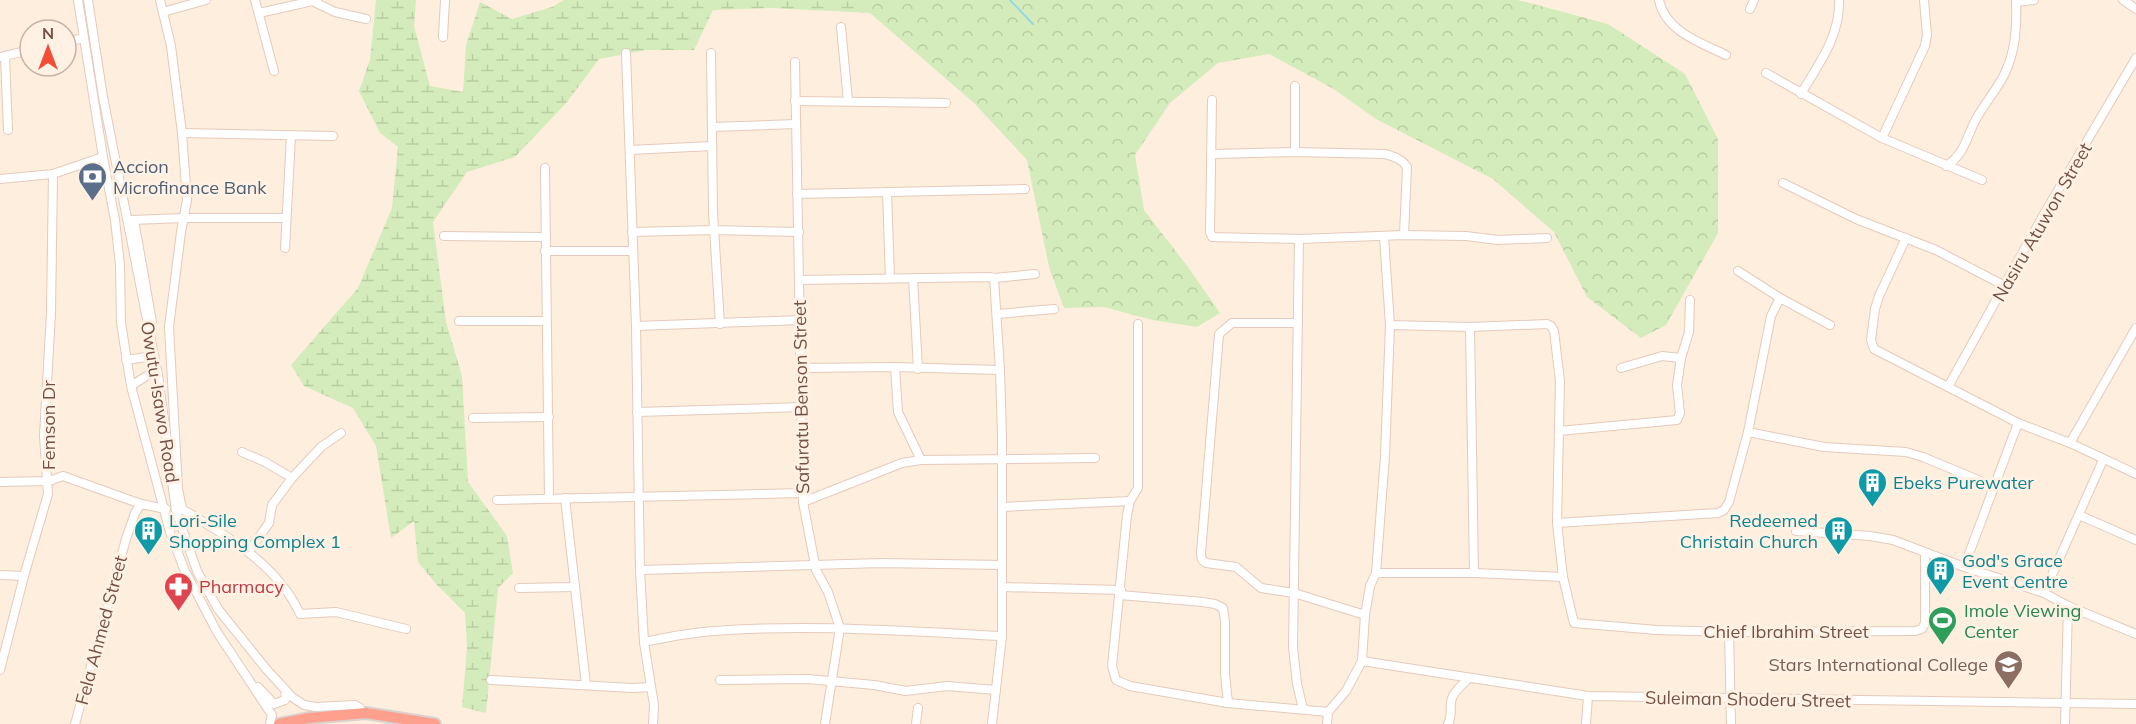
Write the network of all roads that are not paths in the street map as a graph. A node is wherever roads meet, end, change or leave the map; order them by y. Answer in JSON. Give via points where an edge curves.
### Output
{"nodes":[{"id":1,"x":78,"y":0,"type":"edge"},
{"id":2,"x":88,"y":0,"type":"edge"},
{"id":3,"x":160,"y":0,"type":"edge"},
{"id":4,"x":206,"y":0,"type":"edge"},
{"id":5,"x":255,"y":0,"type":"edge"},
{"id":6,"x":445,"y":0,"type":"edge"},
{"id":7,"x":1659,"y":0,"type":"edge"},
{"id":8,"x":1754,"y":0,"type":"edge"},
{"id":9,"x":1839,"y":0,"type":"edge"},
{"id":10,"x":1924,"y":0,"type":"edge"},
{"id":11,"x":2034,"y":0,"type":"edge"},
{"id":12,"x":2123,"y":0,"type":"edge"},
{"id":13,"x":316,"y":1,"type":"edge"},
{"id":14,"x":2016,"y":1,"type":"edge"},
{"id":15,"x":1750,"y":9,"type":"dead end"},
{"id":16,"x":2136,"y":9,"type":"edge"},
{"id":17,"x":163,"y":12,"type":"junction"},
{"id":18,"x":259,"y":13,"type":"junction"},
{"id":19,"x":366,"y":19,"type":"dead end"},
{"id":20,"x":841,"y":27,"type":"dead end"},
{"id":21,"x":443,"y":37,"type":"dead end"},
{"id":22,"x":84,"y":38,"type":"junction"},
{"id":23,"x":78,"y":39,"type":"edge"},
{"id":24,"x":18,"y":53,"type":"edge"},
{"id":25,"x":711,"y":53,"type":"dead end"},
{"id":26,"x":626,"y":54,"type":"dead end"},
{"id":27,"x":1726,"y":55,"type":"dead end"},
{"id":28,"x":3,"y":56,"type":"edge"},
{"id":29,"x":2136,"y":58,"type":"edge"},
{"id":30,"x":795,"y":62,"type":"dead end"},
{"id":31,"x":274,"y":71,"type":"dead end"},
{"id":32,"x":1766,"y":73,"type":"dead end"},
{"id":33,"x":1295,"y":86,"type":"dead end"},
{"id":34,"x":1801,"y":94,"type":"junction"},
{"id":35,"x":848,"y":100,"type":"junction"},
{"id":36,"x":1212,"y":100,"type":"dead end"},
{"id":37,"x":795,"y":101,"type":"junction"},
{"id":38,"x":946,"y":103,"type":"dead end"},
{"id":39,"x":796,"y":124,"type":"junction"},
{"id":40,"x":712,"y":127,"type":"junction"},
{"id":41,"x":8,"y":130,"type":"dead end"},
{"id":42,"x":182,"y":134,"type":"junction"},
{"id":43,"x":291,"y":136,"type":"junction"},
{"id":44,"x":333,"y":136,"type":"dead end"},
{"id":45,"x":1882,"y":138,"type":"junction"},
{"id":46,"x":712,"y":146,"type":"junction"},
{"id":47,"x":630,"y":150,"type":"junction"},
{"id":48,"x":1295,"y":152,"type":"junction"},
{"id":49,"x":1212,"y":154,"type":"junction"},
{"id":50,"x":103,"y":157,"type":"junction"},
{"id":51,"x":1946,"y":166,"type":"junction"},
{"id":52,"x":545,"y":168,"type":"dead end"},
{"id":53,"x":54,"y":174,"type":"junction"},
{"id":54,"x":0,"y":179,"type":"edge"},
{"id":55,"x":1982,"y":180,"type":"dead end"},
{"id":56,"x":1783,"y":183,"type":"dead end"},
{"id":57,"x":1025,"y":189,"type":"dead end"},
{"id":58,"x":887,"y":192,"type":"junction"},
{"id":59,"x":797,"y":195,"type":"junction"},
{"id":60,"x":184,"y":218,"type":"junction"},
{"id":61,"x":286,"y":218,"type":"junction"},
{"id":62,"x":130,"y":220,"type":"junction"},
{"id":63,"x":714,"y":230,"type":"junction"},
{"id":64,"x":632,"y":232,"type":"junction"},
{"id":65,"x":799,"y":232,"type":"junction"},
{"id":66,"x":444,"y":236,"type":"dead end"},
{"id":67,"x":1404,"y":236,"type":"junction"},
{"id":68,"x":545,"y":237,"type":"junction"},
{"id":69,"x":1384,"y":237,"type":"junction"},
{"id":70,"x":1906,"y":237,"type":"junction"},
{"id":71,"x":1547,"y":238,"type":"dead end"},
{"id":72,"x":1299,"y":239,"type":"junction"},
{"id":73,"x":285,"y":248,"type":"dead end"},
{"id":74,"x":545,"y":251,"type":"junction"},
{"id":75,"x":632,"y":251,"type":"junction"},
{"id":76,"x":1738,"y":271,"type":"dead end"},
{"id":77,"x":1035,"y":274,"type":"dead end"},
{"id":78,"x":890,"y":278,"type":"junction"},
{"id":79,"x":913,"y":278,"type":"junction"},
{"id":80,"x":993,"y":279,"type":"junction"},
{"id":81,"x":799,"y":280,"type":"junction"},
{"id":82,"x":2005,"y":286,"type":"junction"},
{"id":83,"x":1780,"y":298,"type":"junction"},
{"id":84,"x":1690,"y":300,"type":"dead end"},
{"id":85,"x":1054,"y":309,"type":"dead end"},
{"id":86,"x":997,"y":314,"type":"junction"},
{"id":87,"x":801,"y":320,"type":"junction"},
{"id":88,"x":459,"y":321,"type":"dead end"},
{"id":89,"x":546,"y":321,"type":"junction"},
{"id":90,"x":1298,"y":322,"type":"junction"},
{"id":91,"x":720,"y":324,"type":"junction"},
{"id":92,"x":1138,"y":324,"type":"dead end"},
{"id":93,"x":1390,"y":325,"type":"junction"},
{"id":94,"x":1830,"y":325,"type":"dead end"},
{"id":95,"x":636,"y":326,"type":"junction"},
{"id":96,"x":1470,"y":327,"type":"junction"},
{"id":97,"x":2136,"y":328,"type":"edge"},
{"id":98,"x":154,"y":356,"type":"junction"},
{"id":99,"x":1681,"y":358,"type":"junction"},
{"id":100,"x":126,"y":360,"type":"junction"},
{"id":101,"x":895,"y":367,"type":"junction"},
{"id":102,"x":1621,"y":368,"type":"dead end"},
{"id":103,"x":801,"y":369,"type":"junction"},
{"id":104,"x":918,"y":369,"type":"junction"},
{"id":105,"x":1000,"y":370,"type":"junction"},
{"id":106,"x":158,"y":375,"type":"junction"},
{"id":107,"x":131,"y":386,"type":"junction"},
{"id":108,"x":1948,"y":387,"type":"junction"},
{"id":109,"x":173,"y":397,"type":"junction"},
{"id":110,"x":801,"y":408,"type":"junction"},
{"id":111,"x":637,"y":412,"type":"junction"},
{"id":112,"x":549,"y":417,"type":"junction"},
{"id":113,"x":473,"y":418,"type":"dead end"},
{"id":114,"x":2018,"y":423,"type":"junction"},
{"id":115,"x":1559,"y":431,"type":"junction"},
{"id":116,"x":1748,"y":432,"type":"junction"},
{"id":117,"x":341,"y":433,"type":"dead end"},
{"id":118,"x":2070,"y":443,"type":"junction"},
{"id":119,"x":242,"y":452,"type":"dead end"},
{"id":120,"x":1095,"y":458,"type":"dead end"},
{"id":121,"x":1002,"y":459,"type":"junction"},
{"id":122,"x":921,"y":460,"type":"junction"},
{"id":123,"x":2103,"y":460,"type":"junction"},
{"id":124,"x":2136,"y":474,"type":"edge"},
{"id":125,"x":292,"y":478,"type":"junction"},
{"id":126,"x":49,"y":481,"type":"junction"},
{"id":127,"x":0,"y":482,"type":"edge"},
{"id":128,"x":1995,"y":487,"type":"junction"},
{"id":129,"x":803,"y":493,"type":"junction"},
{"id":130,"x":639,"y":497,"type":"junction"},
{"id":131,"x":549,"y":498,"type":"junction"},
{"id":132,"x":565,"y":498,"type":"junction"},
{"id":133,"x":497,"y":500,"type":"dead end"},
{"id":134,"x":1130,"y":501,"type":"junction"},
{"id":135,"x":803,"y":502,"type":"junction"},
{"id":136,"x":141,"y":504,"type":"junction"},
{"id":137,"x":1002,"y":507,"type":"junction"},
{"id":138,"x":166,"y":509,"type":"junction"},
{"id":139,"x":179,"y":510,"type":"junction"},
{"id":140,"x":2079,"y":515,"type":"junction"},
{"id":141,"x":1557,"y":524,"type":"junction"},
{"id":142,"x":1796,"y":531,"type":"dead end"},
{"id":143,"x":2136,"y":540,"type":"edge"},
{"id":144,"x":249,"y":551,"type":"junction"},
{"id":145,"x":1925,"y":553,"type":"junction"},
{"id":146,"x":814,"y":564,"type":"junction"},
{"id":147,"x":1002,"y":565,"type":"junction"},
{"id":148,"x":1964,"y":567,"type":"junction"},
{"id":149,"x":640,"y":570,"type":"junction"},
{"id":150,"x":1376,"y":573,"type":"junction"},
{"id":151,"x":1474,"y":573,"type":"junction"},
{"id":152,"x":0,"y":575,"type":"edge"},
{"id":153,"x":24,"y":576,"type":"junction"},
{"id":154,"x":1563,"y":577,"type":"junction"},
{"id":155,"x":575,"y":587,"type":"junction"},
{"id":156,"x":1002,"y":587,"type":"junction"},
{"id":157,"x":519,"y":588,"type":"dead end"},
{"id":158,"x":1121,"y":593,"type":"junction"},
{"id":159,"x":1294,"y":593,"type":"junction"},
{"id":160,"x":2044,"y":593,"type":"junction"},
{"id":161,"x":2068,"y":606,"type":"junction"},
{"id":162,"x":1365,"y":615,"type":"junction"},
{"id":163,"x":840,"y":628,"type":"junction"},
{"id":164,"x":406,"y":629,"type":"dead end"},
{"id":165,"x":1729,"y":632,"type":"junction"},
{"id":166,"x":2136,"y":634,"type":"edge"},
{"id":167,"x":1002,"y":636,"type":"junction"},
{"id":168,"x":644,"y":642,"type":"junction"},
{"id":169,"x":234,"y":658,"type":"junction"},
{"id":170,"x":1362,"y":661,"type":"junction"},
{"id":171,"x":1,"y":666,"type":"edge"},
{"id":172,"x":1469,"y":678,"type":"junction"},
{"id":173,"x":491,"y":680,"type":"dead end"},
{"id":174,"x":720,"y":680,"type":"dead end"},
{"id":175,"x":832,"y":680,"type":"junction"},
{"id":176,"x":586,"y":685,"type":"junction"},
{"id":177,"x":651,"y":687,"type":"junction"},
{"id":178,"x":996,"y":690,"type":"junction"},
{"id":179,"x":286,"y":691,"type":"junction"},
{"id":180,"x":1588,"y":696,"type":"junction"},
{"id":181,"x":1731,"y":698,"type":"junction"},
{"id":182,"x":1228,"y":703,"type":"junction"},
{"id":183,"x":2065,"y":704,"type":"junction"},
{"id":184,"x":2136,"y":705,"type":"edge"},
{"id":185,"x":918,"y":708,"type":"dead end"},
{"id":186,"x":1303,"y":709,"type":"junction"},
{"id":187,"x":1328,"y":712,"type":"junction"},
{"id":188,"x":361,"y":714,"type":"junction"},
{"id":189,"x":298,"y":722,"type":"edge"},
{"id":190,"x":75,"y":724,"type":"edge"},
{"id":191,"x":270,"y":724,"type":"edge"},
{"id":192,"x":279,"y":724,"type":"edge"},
{"id":193,"x":435,"y":724,"type":"edge"},
{"id":194,"x":653,"y":724,"type":"edge"},
{"id":195,"x":825,"y":724,"type":"edge"},
{"id":196,"x":916,"y":724,"type":"edge"},
{"id":197,"x":992,"y":724,"type":"edge"},
{"id":198,"x":1328,"y":724,"type":"edge"},
{"id":199,"x":1448,"y":724,"type":"edge"},
{"id":200,"x":1586,"y":724,"type":"edge"},
{"id":201,"x":1731,"y":724,"type":"edge"},
{"id":202,"x":2065,"y":724,"type":"edge"}],
"edges":[{"from":1,"to":22,"type":"street","name":"Owutu-Isawo Road"},
{"from":2,"to":62,"type":"street","name":"Owutu-Isawo Road","via":[[103,97]]},
{"from":3,"to":17,"type":"street"},
{"from":4,"to":17,"type":"street"},
{"from":5,"to":18,"type":"street"},
{"from":6,"to":21,"type":"street"},
{"from":7,"to":27,"type":"street","via":[[1675,27]]},
{"from":8,"to":15,"type":"street"},
{"from":9,"to":34,"type":"street","via":[[1834,35]]},
{"from":10,"to":45,"type":"street","via":[[1925,46]]},
{"from":11,"to":14,"type":"street"},
{"from":12,"to":16,"type":"street"},
{"from":13,"to":18,"type":"street"},
{"from":13,"to":19,"type":"street","via":[[335,12]]},
{"from":14,"to":51,"type":"street","via":[[2015,39],[2007,67],[1958,157]]},
{"from":17,"to":42,"type":"street"},
{"from":18,"to":31,"type":"street"},
{"from":20,"to":35,"type":"street"},
{"from":22,"to":23,"type":"street"},
{"from":22,"to":50,"type":"street","name":"Owutu-Isawo Road"},
{"from":24,"to":28,"type":"street"},
{"from":25,"to":40,"type":"street"},
{"from":26,"to":47,"type":"street"},
{"from":28,"to":41,"type":"street"},
{"from":29,"to":82,"type":"street","name":"Nasiru Atuwon Street"},
{"from":30,"to":37,"type":"street","name":"Safuratu Benson Street"},
{"from":32,"to":34,"type":"street"},
{"from":33,"to":48,"type":"street"},
{"from":34,"to":45,"type":"street"},
{"from":35,"to":37,"type":"street"},
{"from":35,"to":38,"type":"street"},
{"from":36,"to":49,"type":"street"},
{"from":37,"to":39,"type":"street","name":"Safuratu Benson Street"},
{"from":39,"to":40,"type":"street"},
{"from":39,"to":59,"type":"street","name":"Safuratu Benson Street"},
{"from":40,"to":46,"type":"street"},
{"from":42,"to":43,"type":"street"},
{"from":42,"to":60,"type":"street","via":[[187,200]]},
{"from":43,"to":44,"type":"street"},
{"from":43,"to":61,"type":"street"},
{"from":45,"to":51,"type":"street"},
{"from":46,"to":47,"type":"street"},
{"from":46,"to":63,"type":"street"},
{"from":47,"to":64,"type":"street"},
{"from":48,"to":49,"type":"street"},
{"from":48,"to":67,"type":"street","via":[[1385,154],[1404,162]]},
{"from":49,"to":72,"type":"street","via":[[1212,237]]},
{"from":50,"to":53,"type":"street"},
{"from":50,"to":100,"type":"street","name":"Owutu-Isawo Road","via":[[115,219]]},
{"from":51,"to":55,"type":"street"},
{"from":52,"to":68,"type":"street"},
{"from":53,"to":54,"type":"street"},
{"from":53,"to":126,"type":"street","name":"Femson Dr","via":[[44,436]]},
{"from":56,"to":70,"type":"street","via":[[1856,219]]},
{"from":57,"to":58,"type":"street"},
{"from":58,"to":59,"type":"street"},
{"from":58,"to":78,"type":"street"},
{"from":59,"to":65,"type":"street","name":"Safuratu Benson Street"},
{"from":60,"to":61,"type":"street"},
{"from":60,"to":62,"type":"street"},
{"from":60,"to":109,"type":"street","via":[[169,316]]},
{"from":61,"to":73,"type":"street"},
{"from":62,"to":98,"type":"street","name":"Owutu-Isawo Road"},
{"from":62,"to":109,"type":"street","via":[[164,392]]},
{"from":63,"to":64,"type":"street"},
{"from":63,"to":65,"type":"street"},
{"from":63,"to":91,"type":"street"},
{"from":64,"to":75,"type":"street"},
{"from":65,"to":81,"type":"street","name":"Safuratu Benson Street"},
{"from":66,"to":68,"type":"street"},
{"from":67,"to":69,"type":"street"},
{"from":67,"to":71,"type":"street"},
{"from":68,"to":74,"type":"street"},
{"from":69,"to":72,"type":"street"},
{"from":69,"to":93,"type":"street"},
{"from":70,"to":82,"type":"street"},
{"from":70,"to":108,"type":"street","via":[[1879,296],[1872,346]]},
{"from":72,"to":90,"type":"street"},
{"from":74,"to":75,"type":"street"},
{"from":74,"to":89,"type":"street"},
{"from":75,"to":95,"type":"street"},
{"from":76,"to":83,"type":"street"},
{"from":77,"to":80,"type":"street"},
{"from":78,"to":79,"type":"street"},
{"from":78,"to":81,"type":"street"},
{"from":79,"to":80,"type":"street"},
{"from":79,"to":104,"type":"street"},
{"from":80,"to":86,"type":"street"},
{"from":81,"to":87,"type":"street","name":"Safuratu Benson Street"},
{"from":82,"to":108,"type":"street","name":"Nasiru Atuwon Street"},
{"from":83,"to":94,"type":"street"},
{"from":83,"to":116,"type":"street","via":[[1771,316]]},
{"from":84,"to":99,"type":"street","via":[[1689,332]]},
{"from":85,"to":86,"type":"street"},
{"from":86,"to":105,"type":"street"},
{"from":87,"to":91,"type":"street"},
{"from":87,"to":103,"type":"street","name":"Safuratu Benson Street"},
{"from":88,"to":89,"type":"street"},
{"from":89,"to":112,"type":"street"},
{"from":90,"to":159,"type":"street"},
{"from":90,"to":159,"type":"street","via":[[1232,323],[1219,334],[1201,553],[1206,563],[1236,567],[1261,588]]},
{"from":91,"to":95,"type":"street"},
{"from":92,"to":134,"type":"street","via":[[1138,488]]},
{"from":93,"to":96,"type":"street"},
{"from":93,"to":150,"type":"street","via":[[1386,456]]},
{"from":95,"to":111,"type":"street"},
{"from":96,"to":115,"type":"street","via":[[1551,326],[1560,381]]},
{"from":96,"to":151,"type":"street"},
{"from":97,"to":118,"type":"street"},
{"from":98,"to":100,"type":"street"},
{"from":98,"to":106,"type":"street","name":"Owutu-Isawo Road"},
{"from":99,"to":102,"type":"street","via":[[1662,356]]},
{"from":99,"to":115,"type":"street","via":[[1677,420]]},
{"from":100,"to":107,"type":"street","name":"Owutu-Isawo Road"},
{"from":101,"to":103,"type":"street"},
{"from":101,"to":104,"type":"street"},
{"from":101,"to":122,"type":"street","via":[[898,412]]},
{"from":103,"to":110,"type":"street","name":"Safuratu Benson Street"},
{"from":104,"to":105,"type":"street"},
{"from":105,"to":121,"type":"street"},
{"from":106,"to":107,"type":"street","via":[[147,375]]},
{"from":106,"to":139,"type":"street","name":"Owutu-Isawo Road"},
{"from":107,"to":138,"type":"street","name":"Owutu-Isawo Road"},
{"from":108,"to":114,"type":"street"},
{"from":109,"to":139,"type":"street"},
{"from":110,"to":111,"type":"street"},
{"from":110,"to":129,"type":"street","name":"Safuratu Benson Street"},
{"from":111,"to":130,"type":"street"},
{"from":112,"to":113,"type":"street"},
{"from":112,"to":131,"type":"street"},
{"from":114,"to":118,"type":"street"},
{"from":114,"to":128,"type":"street"},
{"from":115,"to":141,"type":"street"},
{"from":116,"to":128,"type":"street","via":[[1824,447],[1915,454]]},
{"from":116,"to":141,"type":"street","via":[[1729,502],[1718,513]]},
{"from":117,"to":125,"type":"street","via":[[321,447]]},
{"from":118,"to":123,"type":"street"},
{"from":119,"to":125,"type":"street"},
{"from":120,"to":121,"type":"street"},
{"from":121,"to":122,"type":"street"},
{"from":121,"to":137,"type":"street"},
{"from":122,"to":135,"type":"street","via":[[902,463]]},
{"from":123,"to":124,"type":"street"},
{"from":123,"to":140,"type":"street"},
{"from":125,"to":144,"type":"street","via":[[272,505],[268,523]]},
{"from":126,"to":127,"type":"street"},
{"from":126,"to":136,"type":"street","via":[[69,477]]},
{"from":126,"to":153,"type":"street","name":"Femson Dr","via":[[47,503]]},
{"from":128,"to":148,"type":"street"},
{"from":129,"to":130,"type":"street"},
{"from":129,"to":135,"type":"street","name":"Safuratu Benson Street"},
{"from":130,"to":132,"type":"street"},
{"from":130,"to":149,"type":"street"},
{"from":131,"to":132,"type":"street"},
{"from":131,"to":133,"type":"street"},
{"from":132,"to":155,"type":"street"},
{"from":134,"to":137,"type":"street"},
{"from":134,"to":158,"type":"street"},
{"from":135,"to":146,"type":"street","name":"Safuratu Benson Street"},
{"from":136,"to":138,"type":"street"},
{"from":136,"to":190,"type":"street","name":"Fela Ahmed Street","via":[[126,539]]},
{"from":137,"to":147,"type":"street"},
{"from":138,"to":169,"type":"street","name":"Owutu-Isawo Road","via":[[184,569]]},
{"from":139,"to":144,"type":"street"},
{"from":139,"to":179,"type":"street","name":"Owutu-Isawo Road","via":[[197,571],[218,609]]},
{"from":140,"to":143,"type":"street"},
{"from":140,"to":160,"type":"street"},
{"from":141,"to":154,"type":"street"},
{"from":142,"to":145,"type":"street","via":[[1882,537]]},
{"from":144,"to":164,"type":"street","via":[[278,581],[300,614],[336,612]]},
{"from":145,"to":148,"type":"street"},
{"from":145,"to":165,"type":"street","name":"Chief Ibrahim Street","via":[[1922,629]]},
{"from":146,"to":147,"type":"street"},
{"from":146,"to":149,"type":"street"},
{"from":146,"to":163,"type":"street","name":"Safuratu Benson Street"},
{"from":147,"to":156,"type":"street"},
{"from":148,"to":160,"type":"street"},
{"from":149,"to":168,"type":"street"},
{"from":150,"to":151,"type":"street"},
{"from":150,"to":162,"type":"street"},
{"from":151,"to":154,"type":"street"},
{"from":152,"to":153,"type":"street"},
{"from":153,"to":171,"type":"street","name":"Femson Dr"},
{"from":154,"to":165,"type":"street","name":"Chief Ibrahim Street","via":[[1574,623]]},
{"from":155,"to":157,"type":"street"},
{"from":155,"to":176,"type":"street"},
{"from":156,"to":158,"type":"street"},
{"from":156,"to":167,"type":"street"},
{"from":158,"to":182,"type":"street","via":[[1203,602],[1223,608]]},
{"from":158,"to":182,"type":"street","via":[[1112,666],[1116,680],[1130,686]]},
{"from":159,"to":162,"type":"street"},
{"from":159,"to":186,"type":"street","via":[[1293,646]]},
{"from":160,"to":161,"type":"street"},
{"from":161,"to":166,"type":"street"},
{"from":161,"to":183,"type":"street"},
{"from":162,"to":170,"type":"street"},
{"from":163,"to":167,"type":"street"},
{"from":163,"to":168,"type":"street","via":[[703,632]]},
{"from":163,"to":175,"type":"street","name":"Safuratu Benson Street"},
{"from":165,"to":181,"type":"street"},
{"from":167,"to":178,"type":"street"},
{"from":168,"to":177,"type":"street"},
{"from":169,"to":179,"type":"street","via":[[272,703],[285,700]]},
{"from":169,"to":191,"type":"street","name":"Owutu-Isawo Road","via":[[272,715]]},
{"from":170,"to":172,"type":"street","name":"Suleiman Shoderu Street"},
{"from":170,"to":187,"type":"street","via":[[1346,691]]},
{"from":172,"to":180,"type":"street","name":"Suleiman Shoderu Street"},
{"from":172,"to":199,"type":"street","via":[[1452,699]]},
{"from":173,"to":176,"type":"street"},
{"from":174,"to":175,"type":"street"},
{"from":175,"to":178,"type":"street","via":[[906,692],[947,686]]},
{"from":175,"to":195,"type":"street","name":"Safuratu Benson Street"},
{"from":176,"to":177,"type":"street"},
{"from":177,"to":194,"type":"street"},
{"from":178,"to":197,"type":"street"},
{"from":179,"to":188,"type":"street","name":"Owutu-Isawo Road","via":[[304,705],[355,705]]},
{"from":180,"to":181,"type":"street","name":"Suleiman Shoderu Street"},
{"from":180,"to":200,"type":"street"},
{"from":181,"to":183,"type":"street","name":"Suleiman Shoderu Street"},
{"from":181,"to":201,"type":"street"},
{"from":182,"to":186,"type":"street"},
{"from":183,"to":184,"type":"street","name":"Suleiman Shoderu Street"},
{"from":183,"to":202,"type":"street"},
{"from":185,"to":196,"type":"street"},
{"from":186,"to":187,"type":"street"},
{"from":187,"to":198,"type":"street"},
{"from":188,"to":189,"type":"highway"},
{"from":188,"to":193,"type":"highway"},
{"from":189,"to":192,"type":"highway"}]}
